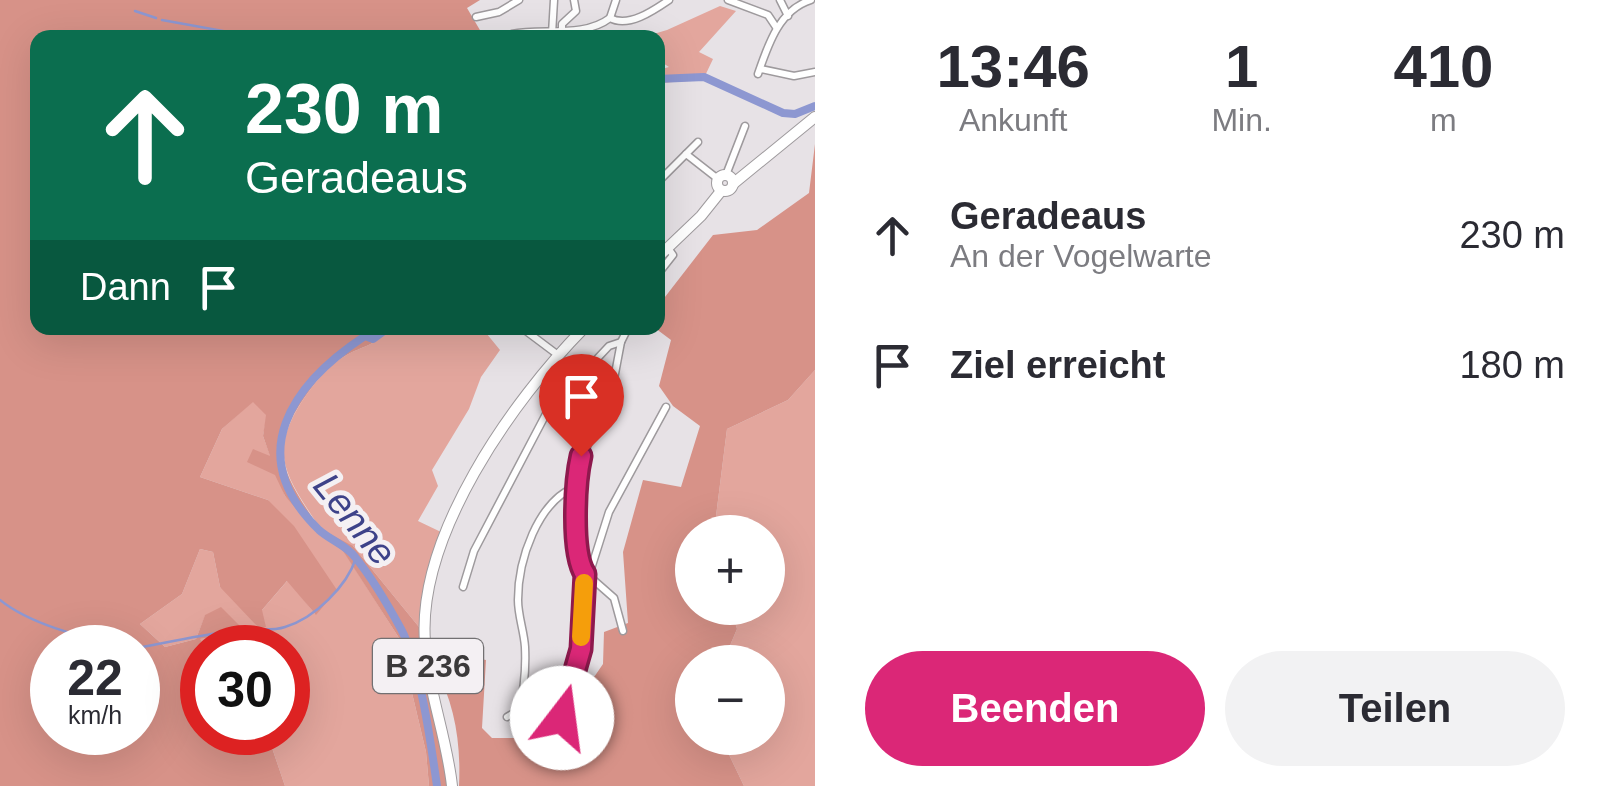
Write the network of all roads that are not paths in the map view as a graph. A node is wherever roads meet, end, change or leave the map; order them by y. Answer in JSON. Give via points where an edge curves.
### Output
{"nodes":[{"id":1,"x":519,"y":0,"type":"edge"},
{"id":2,"x":554,"y":0,"type":"edge"},
{"id":3,"x":574,"y":0,"type":"edge"},
{"id":4,"x":616,"y":0,"type":"edge"},
{"id":5,"x":670,"y":0,"type":"edge"},
{"id":6,"x":728,"y":0,"type":"edge"},
{"id":7,"x":780,"y":0,"type":"edge"},
{"id":8,"x":811,"y":0,"type":"edge"},
{"id":9,"x":788,"y":16,"type":"junction"},
{"id":10,"x":476,"y":18,"type":"dead end"},
{"id":11,"x":610,"y":18,"type":"junction"},
{"id":12,"x":776,"y":26,"type":"junction"},
{"id":13,"x":552,"y":30,"type":"edge"},
{"id":14,"x":562,"y":30,"type":"edge"},
{"id":15,"x":573,"y":30,"type":"edge"},
{"id":16,"x":815,"y":72,"type":"edge"},
{"id":17,"x":815,"y":117,"type":"edge"},
{"id":18,"x":745,"y":126,"type":"dead end"},
{"id":19,"x":698,"y":142,"type":"dead end"},
{"id":20,"x":686,"y":154,"type":"junction"},
{"id":21,"x":665,"y":175,"type":"edge"},
{"id":22,"x":724,"y":182,"type":"junction"},
{"id":23,"x":667,"y":248,"type":"joint"},
{"id":24,"x":665,"y":267,"type":"edge"},
{"id":25,"x":531,"y":335,"type":"edge"},
{"id":26,"x":577,"y":335,"type":"edge"},
{"id":27,"x":624,"y":335,"type":"edge"},
{"id":28,"x":621,"y":342,"type":"junction"},
{"id":29,"x":558,"y":355,"type":"junction"},
{"id":30,"x":666,"y":407,"type":"dead end"},
{"id":31,"x":576,"y":486,"type":"junction"},
{"id":32,"x":585,"y":574,"type":"junction"},
{"id":33,"x":463,"y":587,"type":"dead end"},
{"id":34,"x":623,"y":630,"type":"dead end"},
{"id":35,"x":507,"y":716,"type":"dead end"},
{"id":36,"x":551,"y":720,"type":"dead end"},
{"id":37,"x":452,"y":786,"type":"edge"}],
"edges":[{"from":1,"to":10,"type":"street"},
{"from":2,"to":13,"type":"street"},
{"from":3,"to":14,"type":"street","via":[[576,12]]},
{"from":4,"to":11,"type":"street"},
{"from":5,"to":11,"type":"street","via":[[629,20]]},
{"from":6,"to":12,"type":"street","via":[[768,15]]},
{"from":7,"to":9,"type":"street"},
{"from":8,"to":9,"type":"street"},
{"from":9,"to":12,"type":"street"},
{"from":11,"to":15,"type":"street","via":[[596,28]]},
{"from":12,"to":16,"type":"street","via":[[759,72]]},
{"from":17,"to":22,"type":"main road"},
{"from":18,"to":22,"type":"street"},
{"from":19,"to":20,"type":"street"},
{"from":20,"to":21,"type":"street"},
{"from":20,"to":22,"type":"street"},
{"from":22,"to":23,"type":"main road"},
{"from":23,"to":24,"type":"street","via":[[673,255]]},
{"from":25,"to":29,"type":"street"},
{"from":26,"to":29,"type":"main road","number":"B 236"},
{"from":27,"to":28,"type":"street"},
{"from":28,"to":31,"type":"street"},
{"from":28,"to":33,"type":"street","via":[[609,346],[547,412],[468,565]]},
{"from":29,"to":37,"type":"main road","number":"B 236","via":[[452,516],[428,582],[426,659]]},
{"from":30,"to":32,"type":"street"},
{"from":31,"to":32,"type":"street"},
{"from":31,"to":35,"type":"street","via":[[546,511],[524,556],[518,596],[524,679],[518,710]]},
{"from":32,"to":34,"type":"street","via":[[614,598]]},
{"from":32,"to":36,"type":"street","via":[[571,706]]}]}
